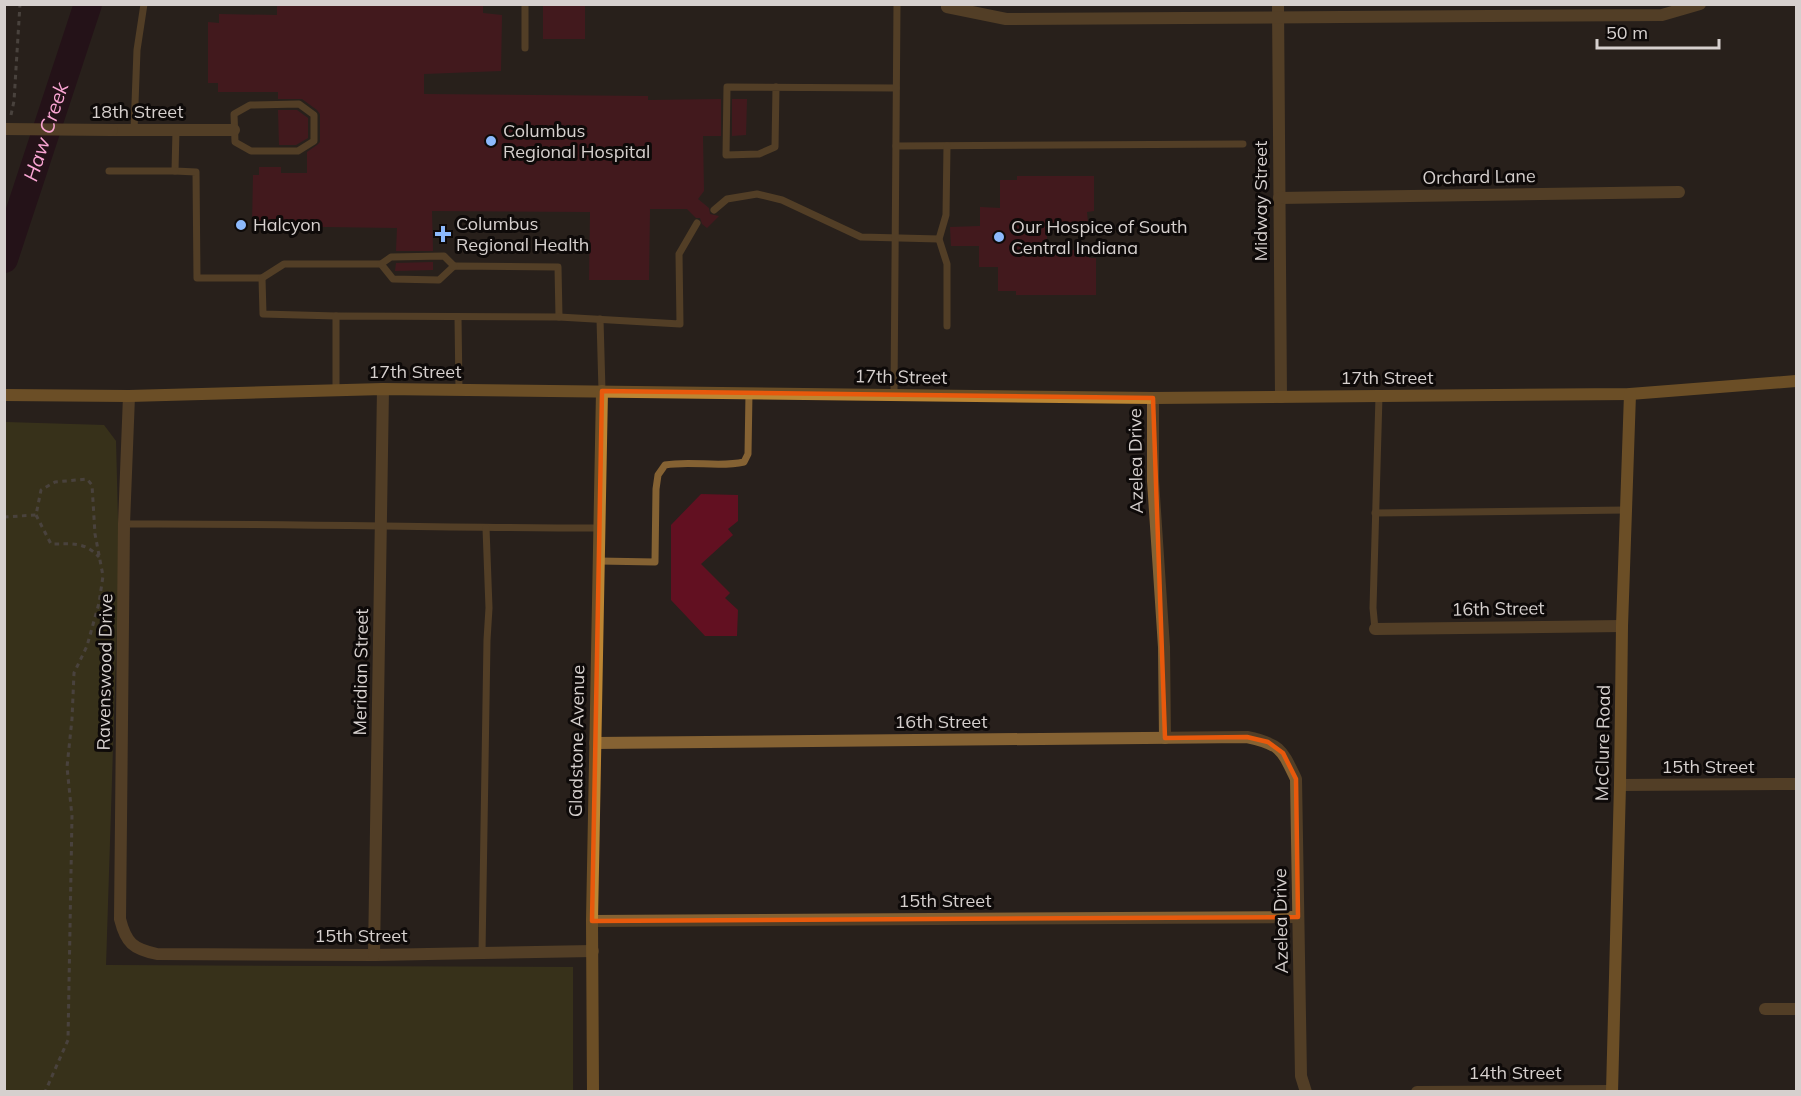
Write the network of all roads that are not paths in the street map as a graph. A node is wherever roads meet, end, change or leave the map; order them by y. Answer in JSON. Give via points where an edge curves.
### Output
{"nodes":[{"id":1,"x":144,"y":4,"type":"edge"},
{"id":2,"x":525,"y":4,"type":"edge"},
{"id":3,"x":897,"y":4,"type":"edge"},
{"id":4,"x":1700,"y":4,"type":"edge"},
{"id":5,"x":947,"y":7,"type":"dead end"},
{"id":6,"x":1278,"y":11,"type":"edge"},
{"id":7,"x":525,"y":48,"type":"dead end"},
{"id":8,"x":776,"y":87,"type":"junction"},
{"id":9,"x":896,"y":88,"type":"junction"},
{"id":10,"x":7,"y":126,"type":"edge"},
{"id":11,"x":134,"y":130,"type":"junction"},
{"id":12,"x":176,"y":130,"type":"junction"},
{"id":13,"x":234,"y":130,"type":"junction"},
{"id":14,"x":1243,"y":144,"type":"dead end"},
{"id":15,"x":896,"y":146,"type":"junction"},
{"id":16,"x":947,"y":146,"type":"junction"},
{"id":17,"x":109,"y":171,"type":"dead end"},
{"id":18,"x":175,"y":171,"type":"junction"},
{"id":19,"x":1679,"y":192,"type":"dead end"},
{"id":20,"x":1279,"y":198,"type":"junction"},
{"id":21,"x":714,"y":210,"type":"dead end"},
{"id":22,"x":697,"y":223,"type":"dead end"},
{"id":23,"x":895,"y":238,"type":"junction"},
{"id":24,"x":939,"y":239,"type":"junction"},
{"id":25,"x":381,"y":264,"type":"junction"},
{"id":26,"x":454,"y":267,"type":"junction"},
{"id":27,"x":262,"y":278,"type":"junction"},
{"id":28,"x":336,"y":316,"type":"junction"},
{"id":29,"x":458,"y":317,"type":"junction"},
{"id":30,"x":559,"y":317,"type":"junction"},
{"id":31,"x":600,"y":319,"type":"junction"},
{"id":32,"x":947,"y":326,"type":"dead end"},
{"id":33,"x":1797,"y":381,"type":"edge"},
{"id":34,"x":383,"y":389,"type":"junction"},
{"id":35,"x":336,"y":390,"type":"junction"},
{"id":36,"x":459,"y":390,"type":"junction"},
{"id":37,"x":602,"y":391,"type":"junction"},
{"id":38,"x":749,"y":393,"type":"junction"},
{"id":39,"x":1630,"y":394,"type":"junction"},
{"id":40,"x":4,"y":395,"type":"edge"},
{"id":41,"x":894,"y":395,"type":"junction"},
{"id":42,"x":129,"y":396,"type":"junction"},
{"id":43,"x":1379,"y":396,"type":"junction"},
{"id":44,"x":1281,"y":397,"type":"junction"},
{"id":45,"x":1153,"y":398,"type":"junction"},
{"id":46,"x":1626,"y":510,"type":"junction"},
{"id":47,"x":1376,"y":513,"type":"junction"},
{"id":48,"x":124,"y":524,"type":"junction"},
{"id":49,"x":381,"y":527,"type":"junction"},
{"id":50,"x":486,"y":528,"type":"junction"},
{"id":51,"x":599,"y":528,"type":"junction"},
{"id":52,"x":599,"y":561,"type":"junction"},
{"id":53,"x":1622,"y":626,"type":"junction"},
{"id":54,"x":1375,"y":629,"type":"joint"},
{"id":55,"x":1165,"y":738,"type":"junction"},
{"id":56,"x":595,"y":743,"type":"junction"},
{"id":57,"x":1283,"y":753,"type":"joint"},
{"id":58,"x":1797,"y":784,"type":"edge"},
{"id":59,"x":1620,"y":785,"type":"junction"},
{"id":60,"x":1298,"y":917,"type":"junction"},
{"id":61,"x":592,"y":921,"type":"junction"},
{"id":62,"x":131,"y":944,"type":"joint"},
{"id":63,"x":593,"y":951,"type":"junction"},
{"id":64,"x":482,"y":953,"type":"junction"},
{"id":65,"x":374,"y":955,"type":"junction"},
{"id":66,"x":1765,"y":1009,"type":"dead end"},
{"id":67,"x":1797,"y":1009,"type":"edge"},
{"id":68,"x":1612,"y":1091,"type":"edge"},
{"id":69,"x":593,"y":1092,"type":"edge"},
{"id":70,"x":1306,"y":1092,"type":"edge"},
{"id":71,"x":1417,"y":1092,"type":"edge"}],
"edges":[{"from":1,"to":11,"type":"lane","via":[[137,50]]},
{"from":2,"to":7,"type":"lane"},
{"from":3,"to":9,"type":"lane"},
{"from":4,"to":6,"type":"street","via":[[1662,15]]},
{"from":5,"to":6,"type":"street","via":[[1006,20]]},
{"from":6,"to":20,"type":"street","name":"Midway Street"},
{"from":8,"to":8,"type":"lane","via":[[727,87],[726,155],[759,154],[775,147]]},
{"from":8,"to":9,"type":"lane"},
{"from":9,"to":15,"type":"lane"},
{"from":10,"to":11,"type":"street","name":"18th Street","bridge":true},
{"from":11,"to":12,"type":"street","name":"18th Street"},
{"from":12,"to":13,"type":"street","name":"18th Street"},
{"from":12,"to":18,"type":"lane"},
{"from":13,"to":13,"type":"lane","via":[[234,114],[250,105],[299,104],[314,114],[314,141],[298,151],[251,151],[235,142]]},
{"from":14,"to":16,"type":"lane"},
{"from":15,"to":16,"type":"lane"},
{"from":15,"to":23,"type":"lane"},
{"from":16,"to":24,"type":"lane","via":[[946,215]]},
{"from":17,"to":18,"type":"lane"},
{"from":18,"to":27,"type":"lane","via":[[196,171],[197,278]]},
{"from":19,"to":20,"type":"street","name":"Orchard Lane"},
{"from":20,"to":44,"type":"street","name":"Midway Street"},
{"from":21,"to":23,"type":"lane","via":[[727,199],[757,194],[782,200],[861,237]]},
{"from":22,"to":31,"type":"lane","via":[[679,254],[680,324]]},
{"from":23,"to":24,"type":"lane"},
{"from":23,"to":41,"type":"lane"},
{"from":24,"to":32,"type":"lane","via":[[947,264]]},
{"from":25,"to":26,"type":"lane","via":[[391,257],[444,256]]},
{"from":25,"to":26,"type":"lane","via":[[393,279],[439,280]]},
{"from":25,"to":27,"type":"lane","via":[[285,264]]},
{"from":26,"to":30,"type":"lane","via":[[558,267]]},
{"from":27,"to":28,"type":"lane","via":[[263,314]]},
{"from":28,"to":29,"type":"lane"},
{"from":28,"to":35,"type":"lane"},
{"from":29,"to":30,"type":"lane"},
{"from":29,"to":36,"type":"lane"},
{"from":30,"to":31,"type":"lane"},
{"from":31,"to":37,"type":"lane"},
{"from":33,"to":39,"type":"street","name":"17th Street"},
{"from":34,"to":35,"type":"street","name":"17th Street"},
{"from":34,"to":36,"type":"street","name":"17th Street"},
{"from":34,"to":49,"type":"street","name":"Meridian Street"},
{"from":35,"to":42,"type":"street","name":"17th Street"},
{"from":36,"to":37,"type":"street","name":"17th Street"},
{"from":37,"to":38,"type":"street","name":"17th Street"},
{"from":37,"to":51,"type":"street","name":"Gladstone Avenue"},
{"from":38,"to":41,"type":"street","name":"17th Street"},
{"from":38,"to":52,"type":"lane","via":[[748,454],[744,462],[679,462],[665,465],[658,475],[655,562]]},
{"from":39,"to":43,"type":"street","name":"17th Street"},
{"from":39,"to":46,"type":"street","name":"McClure Road"},
{"from":40,"to":42,"type":"street","name":"17th Street"},
{"from":41,"to":45,"type":"street","name":"17th Street"},
{"from":42,"to":48,"type":"street","name":"Ravenswood Drive"},
{"from":43,"to":44,"type":"street","name":"17th Street"},
{"from":43,"to":47,"type":"lane"},
{"from":44,"to":45,"type":"street","name":"17th Street"},
{"from":45,"to":55,"type":"street","name":"Azelea Drive"},
{"from":46,"to":47,"type":"lane"},
{"from":46,"to":53,"type":"street","name":"McClure Road"},
{"from":47,"to":54,"type":"lane"},
{"from":48,"to":49,"type":"lane"},
{"from":48,"to":62,"type":"street","name":"Ravenswood Drive","via":[[120,920],[123,934]]},
{"from":49,"to":50,"type":"lane"},
{"from":49,"to":65,"type":"street","name":"Meridian Street"},
{"from":50,"to":51,"type":"lane"},
{"from":50,"to":64,"type":"lane","via":[[489,608]]},
{"from":51,"to":52,"type":"street","name":"Gladstone Avenue"},
{"from":52,"to":56,"type":"street","name":"Gladstone Avenue"},
{"from":53,"to":54,"type":"street","name":"16th Street"},
{"from":53,"to":59,"type":"street","name":"McClure Road"},
{"from":55,"to":56,"type":"street","name":"16th Street"},
{"from":55,"to":57,"type":"street","name":"16th Street","via":[[1247,737],[1268,742]]},
{"from":56,"to":61,"type":"street","name":"Gladstone Avenue"},
{"from":57,"to":60,"type":"street","name":"Azelea Drive","via":[[1296,779]]},
{"from":58,"to":59,"type":"street","name":"15th Street"},
{"from":59,"to":68,"type":"street","name":"McClure Road"},
{"from":60,"to":61,"type":"street","name":"15th Street"},
{"from":60,"to":70,"type":"street","name":"Azelea Drive","via":[[1301,1076]]},
{"from":61,"to":63,"type":"street","name":"Gladstone Avenue"},
{"from":62,"to":65,"type":"street","name":"15th Street","via":[[143,952],[157,954]]},
{"from":63,"to":64,"type":"street","name":"15th Street"},
{"from":63,"to":69,"type":"street","name":"Gladstone Avenue"},
{"from":64,"to":65,"type":"street","name":"15th Street"},
{"from":66,"to":67,"type":"street"},
{"from":68,"to":71,"type":"street","name":"14th Street"}]}
